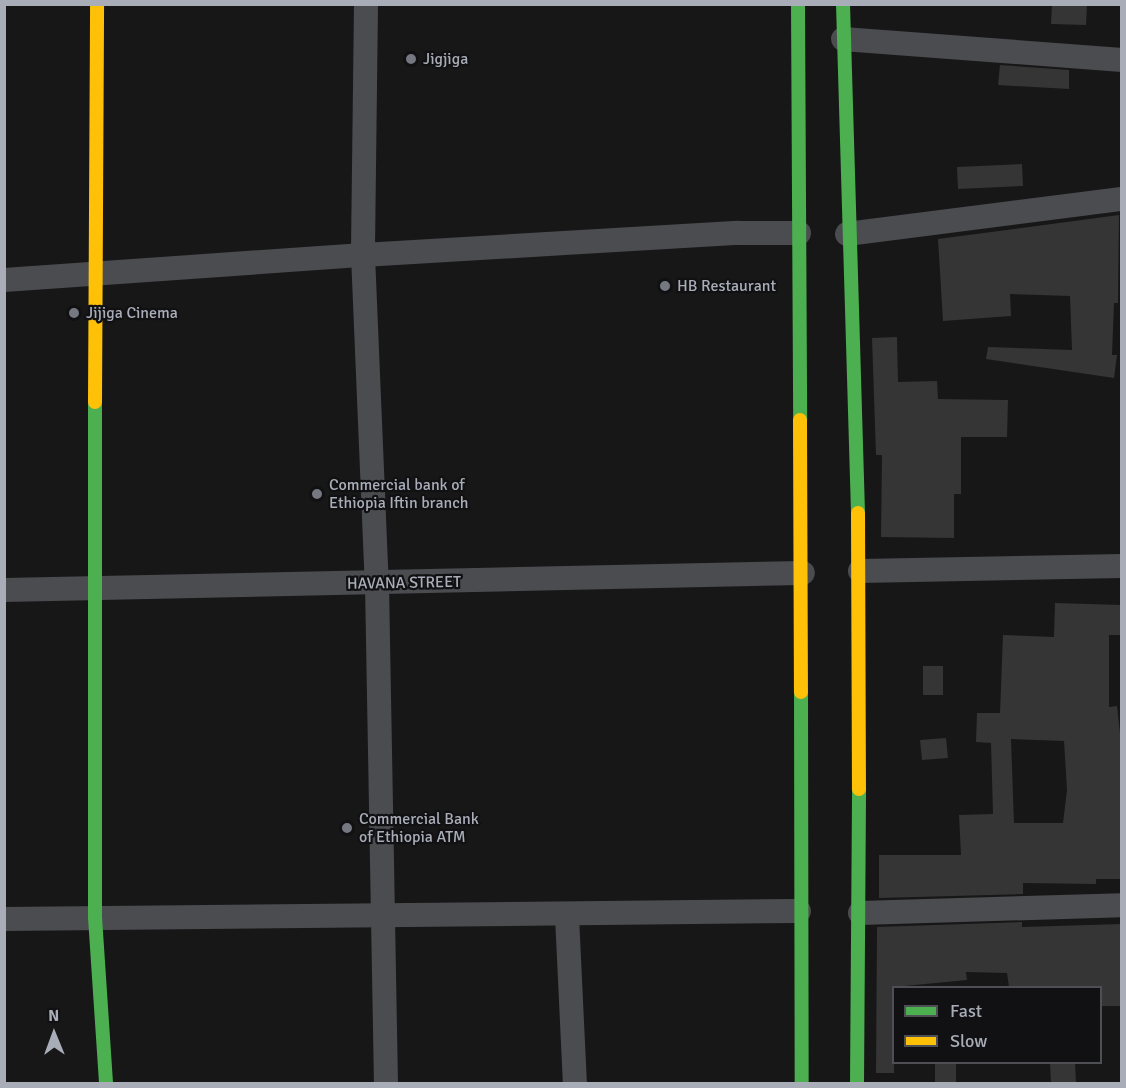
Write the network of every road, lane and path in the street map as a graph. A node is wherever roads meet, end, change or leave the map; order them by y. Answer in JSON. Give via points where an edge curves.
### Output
{"nodes":[{"id":1,"x":97,"y":4,"type":"edge"},
{"id":2,"x":366,"y":4,"type":"edge"},
{"id":3,"x":798,"y":4,"type":"edge"},
{"id":4,"x":843,"y":4,"type":"edge"},
{"id":5,"x":843,"y":39,"type":"junction"},
{"id":6,"x":1122,"y":60,"type":"edge"},
{"id":7,"x":1122,"y":199,"type":"edge"},
{"id":8,"x":800,"y":233,"type":"junction"},
{"id":9,"x":847,"y":234,"type":"junction"},
{"id":10,"x":363,"y":255,"type":"junction"},
{"id":11,"x":93,"y":274,"type":"junction"},
{"id":12,"x":4,"y":280,"type":"edge"},
{"id":13,"x":1122,"y":566,"type":"edge"},
{"id":14,"x":860,"y":571,"type":"junction"},
{"id":15,"x":802,"y":573,"type":"junction"},
{"id":16,"x":377,"y":584,"type":"junction"},
{"id":17,"x":98,"y":588,"type":"junction"},
{"id":18,"x":4,"y":590,"type":"edge"},
{"id":19,"x":1122,"y":905,"type":"edge"},
{"id":20,"x":799,"y":911,"type":"junction"},
{"id":21,"x":860,"y":913,"type":"junction"},
{"id":22,"x":567,"y":916,"type":"junction"},
{"id":23,"x":95,"y":917,"type":"junction"},
{"id":24,"x":383,"y":917,"type":"junction"},
{"id":25,"x":4,"y":919,"type":"edge"},
{"id":26,"x":106,"y":1083,"type":"edge"},
{"id":27,"x":386,"y":1083,"type":"edge"},
{"id":28,"x":575,"y":1083,"type":"edge"},
{"id":29,"x":802,"y":1083,"type":"edge"},
{"id":30,"x":857,"y":1083,"type":"edge"}],
"edges":[{"from":1,"to":11,"type":"main road"},
{"from":2,"to":10,"type":"street"},
{"from":3,"to":8,"type":"main road"},
{"from":4,"to":5,"type":"main road"},
{"from":5,"to":6,"type":"street"},
{"from":5,"to":9,"type":"main road"},
{"from":7,"to":9,"type":"street"},
{"from":8,"to":10,"type":"street","via":[[738,233]]},
{"from":8,"to":15,"type":"main road"},
{"from":9,"to":14,"type":"main road"},
{"from":10,"to":11,"type":"street"},
{"from":10,"to":16,"type":"street"},
{"from":11,"to":12,"type":"street"},
{"from":11,"to":17,"type":"main road"},
{"from":13,"to":14,"type":"street"},
{"from":14,"to":21,"type":"main road"},
{"from":15,"to":16,"type":"street","name":"HAVANA STREET"},
{"from":15,"to":20,"type":"main road"},
{"from":16,"to":17,"type":"street","name":"HAVANA STREET"},
{"from":16,"to":24,"type":"street"},
{"from":17,"to":18,"type":"street","name":"HAVANA STREET"},
{"from":17,"to":23,"type":"main road"},
{"from":19,"to":21,"type":"street"},
{"from":20,"to":22,"type":"street"},
{"from":20,"to":29,"type":"main road"},
{"from":21,"to":30,"type":"main road"},
{"from":22,"to":24,"type":"street"},
{"from":22,"to":28,"type":"street"},
{"from":23,"to":24,"type":"street"},
{"from":23,"to":25,"type":"street"},
{"from":23,"to":26,"type":"main road"},
{"from":24,"to":27,"type":"street"}]}
